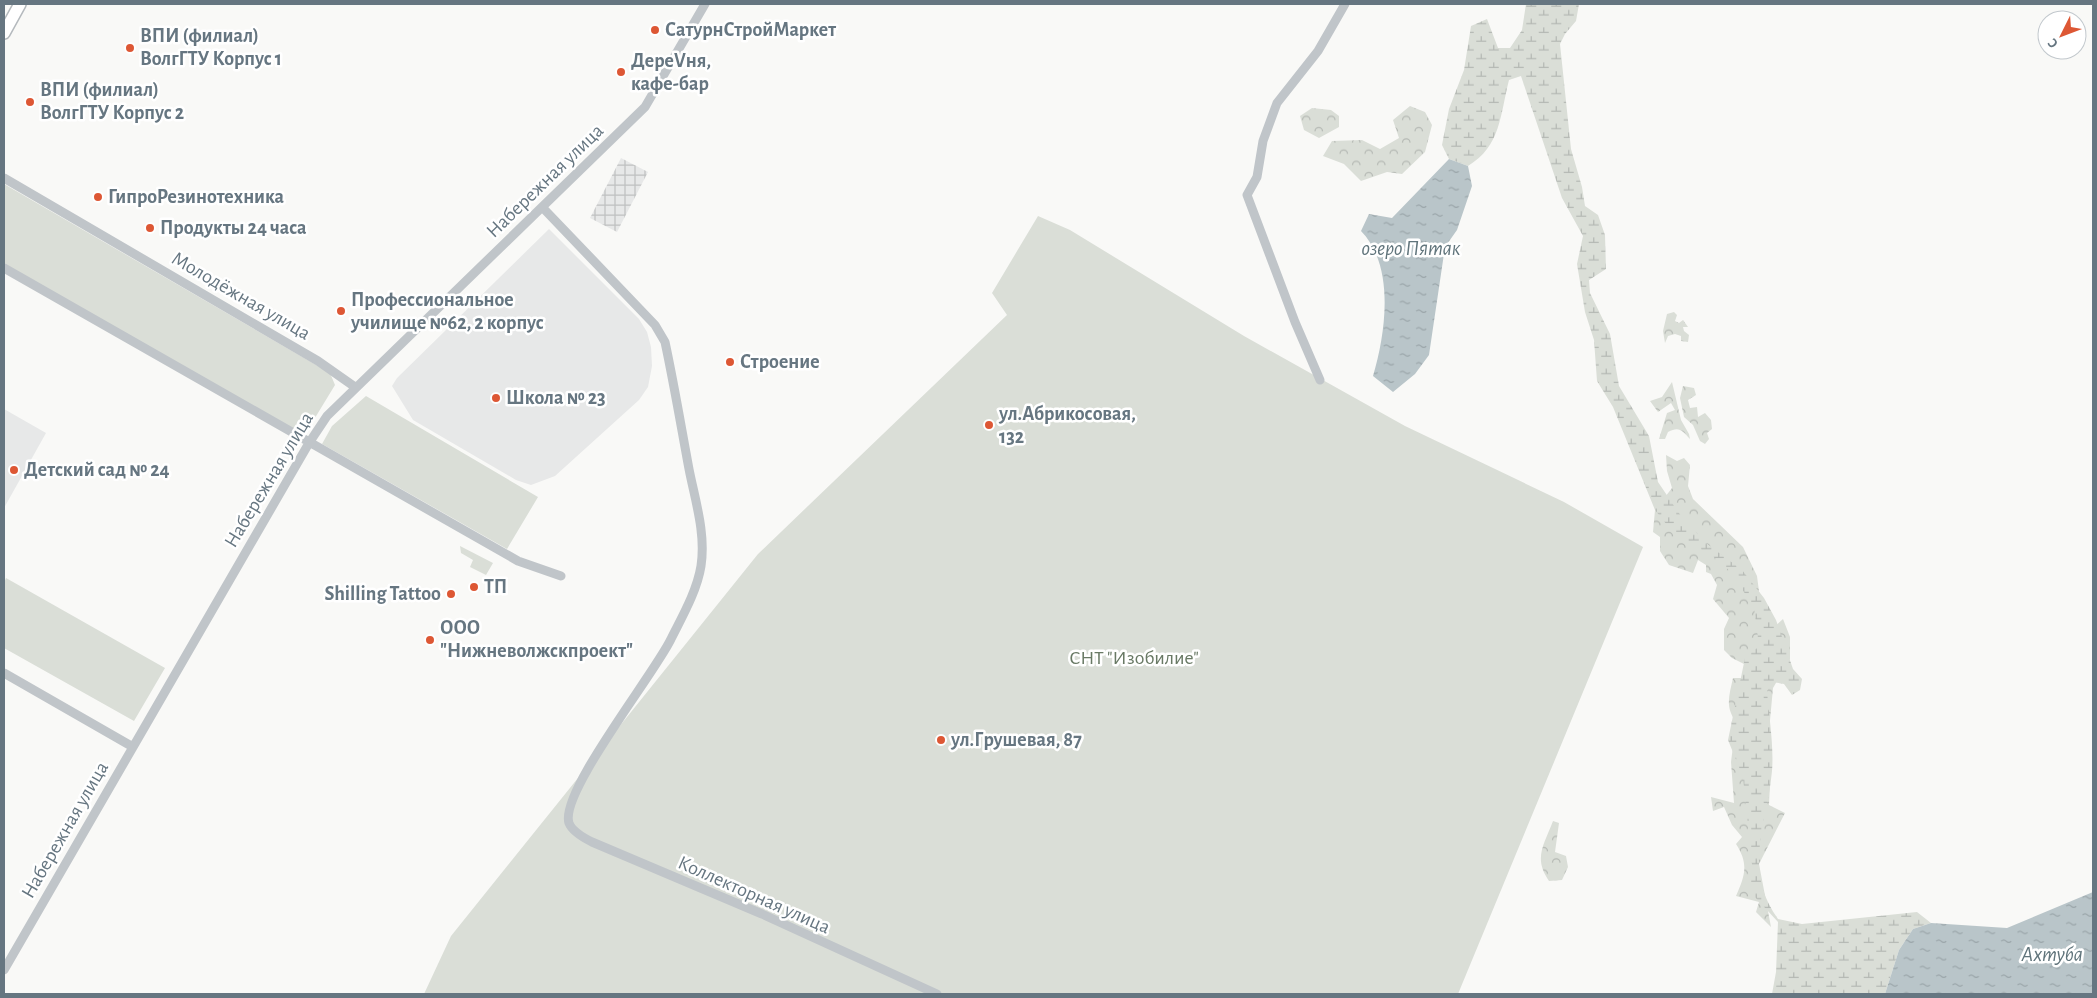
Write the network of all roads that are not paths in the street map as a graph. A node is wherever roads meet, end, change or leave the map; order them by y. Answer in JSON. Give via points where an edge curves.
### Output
{"nodes":[{"id":1,"x":20,"y":4,"type":"edge"},
{"id":2,"x":705,"y":4,"type":"edge"},
{"id":3,"x":1345,"y":4,"type":"edge"},
{"id":4,"x":4,"y":33,"type":"edge"},
{"id":5,"x":4,"y":178,"type":"edge"},
{"id":6,"x":543,"y":208,"type":"junction"},
{"id":7,"x":4,"y":268,"type":"edge"},
{"id":8,"x":1320,"y":380,"type":"dead end"},
{"id":9,"x":355,"y":387,"type":"junction"},
{"id":10,"x":309,"y":442,"type":"junction"},
{"id":11,"x":561,"y":576,"type":"dead end"},
{"id":12,"x":4,"y":673,"type":"edge"},
{"id":13,"x":134,"y":747,"type":"junction"},
{"id":14,"x":4,"y":970,"type":"edge"},
{"id":15,"x":937,"y":994,"type":"edge"}],
"edges":[{"from":1,"to":4,"type":"main road"},
{"from":2,"to":6,"type":"street","name":"Набережная улица","via":[[645,107]]},
{"from":3,"to":8,"type":"street","via":[[1318,50],[1277,103],[1263,141],[1257,177],[1247,195]]},
{"from":5,"to":9,"type":"street","name":"Молодёжная улица","via":[[318,362]]},
{"from":6,"to":9,"type":"street","name":"Набережная улица"},
{"from":6,"to":15,"type":"street","name":"Коллекторная улица","via":[[655,325],[665,342],[703,545],[696,583],[670,642],[574,795],[570,824],[592,842],[762,914]]},
{"from":7,"to":10,"type":"street"},
{"from":9,"to":10,"type":"street","name":"Набережная улица","via":[[327,416]]},
{"from":10,"to":11,"type":"street","via":[[518,561]]},
{"from":10,"to":13,"type":"street","name":"Набережная улица"},
{"from":12,"to":13,"type":"street"},
{"from":13,"to":14,"type":"street","name":"Набережная улица"}]}
